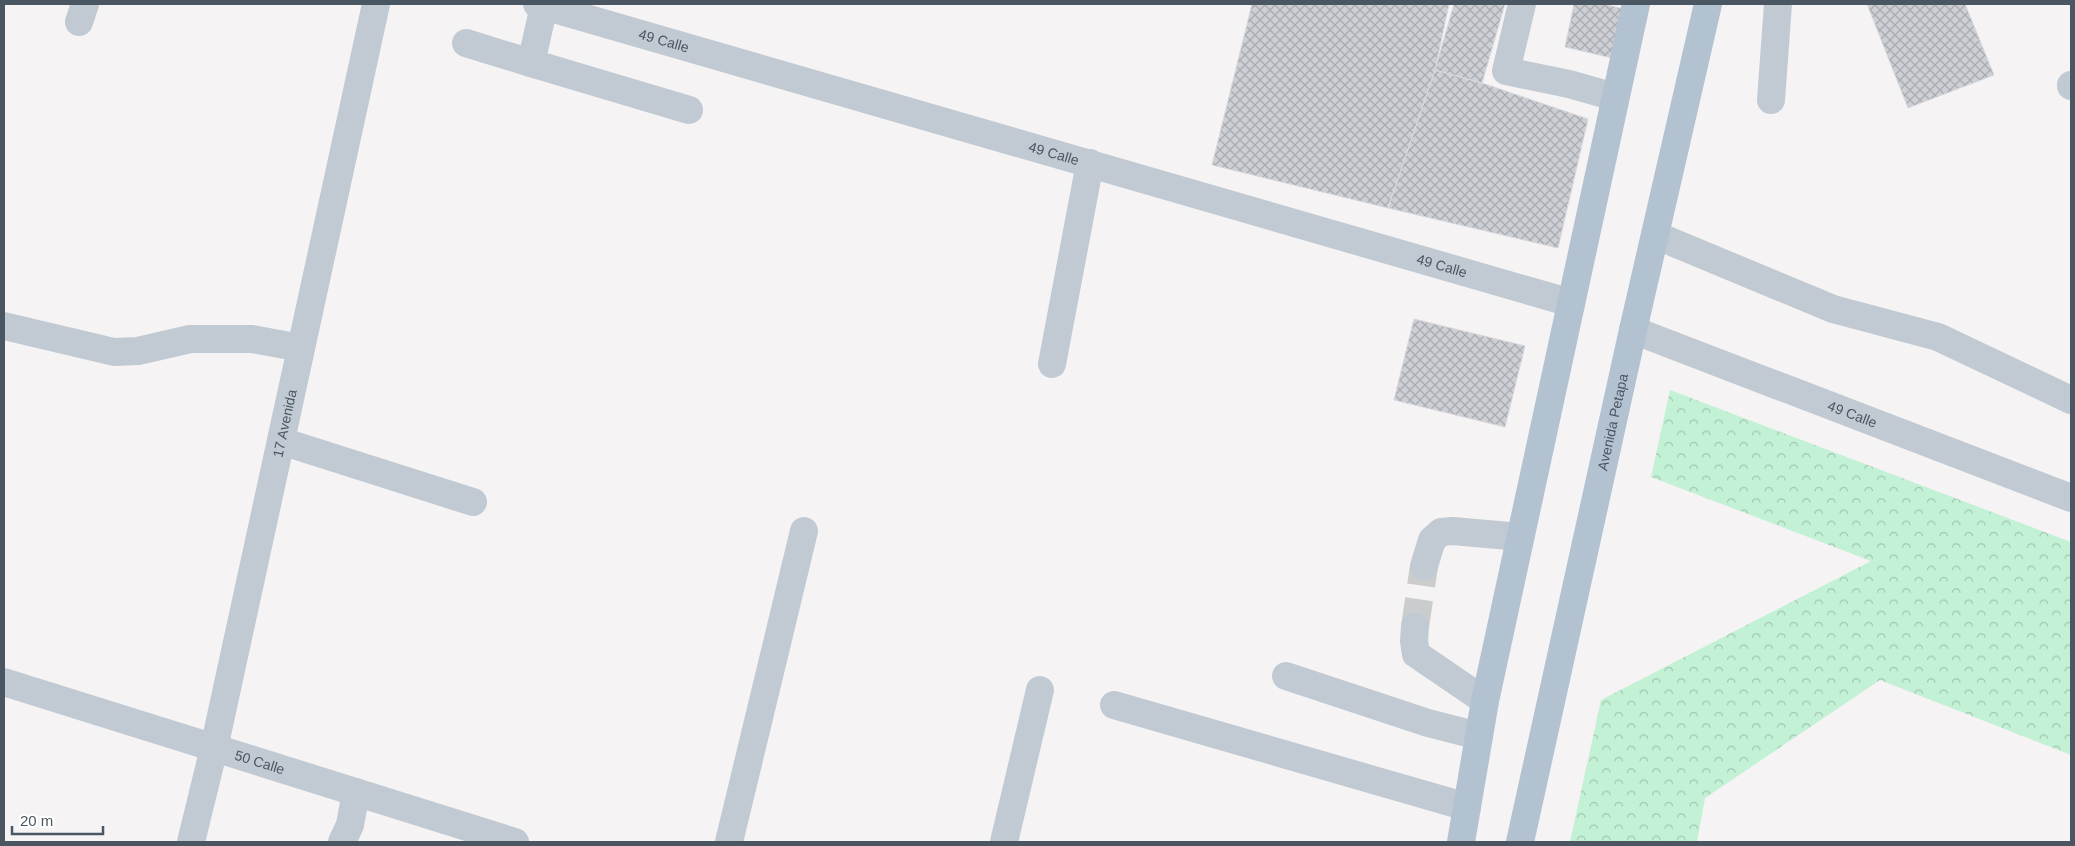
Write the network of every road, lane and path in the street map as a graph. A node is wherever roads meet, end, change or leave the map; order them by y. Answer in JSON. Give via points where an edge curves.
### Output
{"nodes":[{"id":1,"x":376,"y":4,"type":"edge"},
{"id":2,"x":1522,"y":4,"type":"edge"},
{"id":3,"x":1636,"y":4,"type":"edge"},
{"id":4,"x":1708,"y":4,"type":"edge"},
{"id":5,"x":1778,"y":4,"type":"edge"},
{"id":6,"x":540,"y":5,"type":"edge"},
{"id":7,"x":466,"y":44,"type":"dead end"},
{"id":8,"x":531,"y":63,"type":"junction"},
{"id":9,"x":1615,"y":97,"type":"junction"},
{"id":10,"x":1770,"y":100,"type":"dead end"},
{"id":11,"x":689,"y":110,"type":"dead end"},
{"id":12,"x":1090,"y":163,"type":"junction"},
{"id":13,"x":1655,"y":235,"type":"junction"},
{"id":14,"x":1571,"y":302,"type":"junction"},
{"id":15,"x":4,"y":326,"type":"edge"},
{"id":16,"x":1633,"y":330,"type":"junction"},
{"id":17,"x":301,"y":348,"type":"junction"},
{"id":18,"x":1052,"y":364,"type":"dead end"},
{"id":19,"x":2071,"y":400,"type":"edge"},
{"id":20,"x":281,"y":441,"type":"junction"},
{"id":21,"x":2071,"y":498,"type":"edge"},
{"id":22,"x":473,"y":502,"type":"dead end"},
{"id":23,"x":804,"y":531,"type":"dead end"},
{"id":24,"x":1520,"y":537,"type":"junction"},
{"id":25,"x":1424,"y":566,"type":"tunnel mouth"},
{"id":26,"x":1415,"y":627,"type":"tunnel mouth"},
{"id":27,"x":1286,"y":676,"type":"dead end"},
{"id":28,"x":4,"y":682,"type":"edge"},
{"id":29,"x":1040,"y":690,"type":"dead end"},
{"id":30,"x":1485,"y":701,"type":"junction"},
{"id":31,"x":1114,"y":705,"type":"dead end"},
{"id":32,"x":1479,"y":736,"type":"junction"},
{"id":33,"x":214,"y":748,"type":"junction"},
{"id":34,"x":356,"y":792,"type":"junction"},
{"id":35,"x":1467,"y":806,"type":"junction"},
{"id":36,"x":191,"y":842,"type":"edge"},
{"id":37,"x":342,"y":842,"type":"edge"},
{"id":38,"x":515,"y":842,"type":"edge"},
{"id":39,"x":729,"y":842,"type":"edge"},
{"id":40,"x":1004,"y":842,"type":"edge"},
{"id":41,"x":1461,"y":842,"type":"edge"},
{"id":42,"x":1520,"y":842,"type":"edge"}],
"edges":[{"from":1,"to":17,"type":"street","name":"17 Avenida"},
{"from":2,"to":9,"type":"street","via":[[1506,71]]},
{"from":3,"to":9,"type":"main road"},
{"from":4,"to":13,"type":"main road","name":"Avenida Petapa"},
{"from":5,"to":10,"type":"street"},
{"from":6,"to":8,"type":"street"},
{"from":6,"to":12,"type":"street","name":"49 Calle"},
{"from":7,"to":8,"type":"street"},
{"from":8,"to":11,"type":"street"},
{"from":9,"to":14,"type":"main road"},
{"from":12,"to":14,"type":"street","name":"49 Calle"},
{"from":12,"to":18,"type":"street"},
{"from":13,"to":16,"type":"main road","name":"Avenida Petapa"},
{"from":13,"to":19,"type":"street","via":[[1833,309],[1938,338]]},
{"from":14,"to":24,"type":"main road"},
{"from":15,"to":17,"type":"street","via":[[114,352],[138,351],[190,340],[252,339]]},
{"from":16,"to":21,"type":"street","name":"49 Calle"},
{"from":16,"to":42,"type":"main road","name":"Avenida Petapa"},
{"from":17,"to":20,"type":"street","name":"17 Avenida"},
{"from":20,"to":22,"type":"street"},
{"from":20,"to":33,"type":"street","name":"17 Avenida"},
{"from":23,"to":39,"type":"street"},
{"from":24,"to":25,"type":"street","via":[[1441,532],[1432,540]]},
{"from":24,"to":30,"type":"main road"},
{"from":26,"to":30,"type":"street","via":[[1416,654]]},
{"from":27,"to":32,"type":"street","via":[[1428,723]]},
{"from":28,"to":33,"type":"street","name":"50 Calle"},
{"from":29,"to":40,"type":"street"},
{"from":30,"to":32,"type":"main road"},
{"from":31,"to":35,"type":"street"},
{"from":32,"to":35,"type":"main road"},
{"from":33,"to":34,"type":"street","name":"50 Calle"},
{"from":33,"to":36,"type":"street","name":"17 Avenida"},
{"from":34,"to":37,"type":"street","via":[[350,825]]},
{"from":34,"to":38,"type":"street","name":"50 Calle"},
{"from":35,"to":41,"type":"main road"}]}
